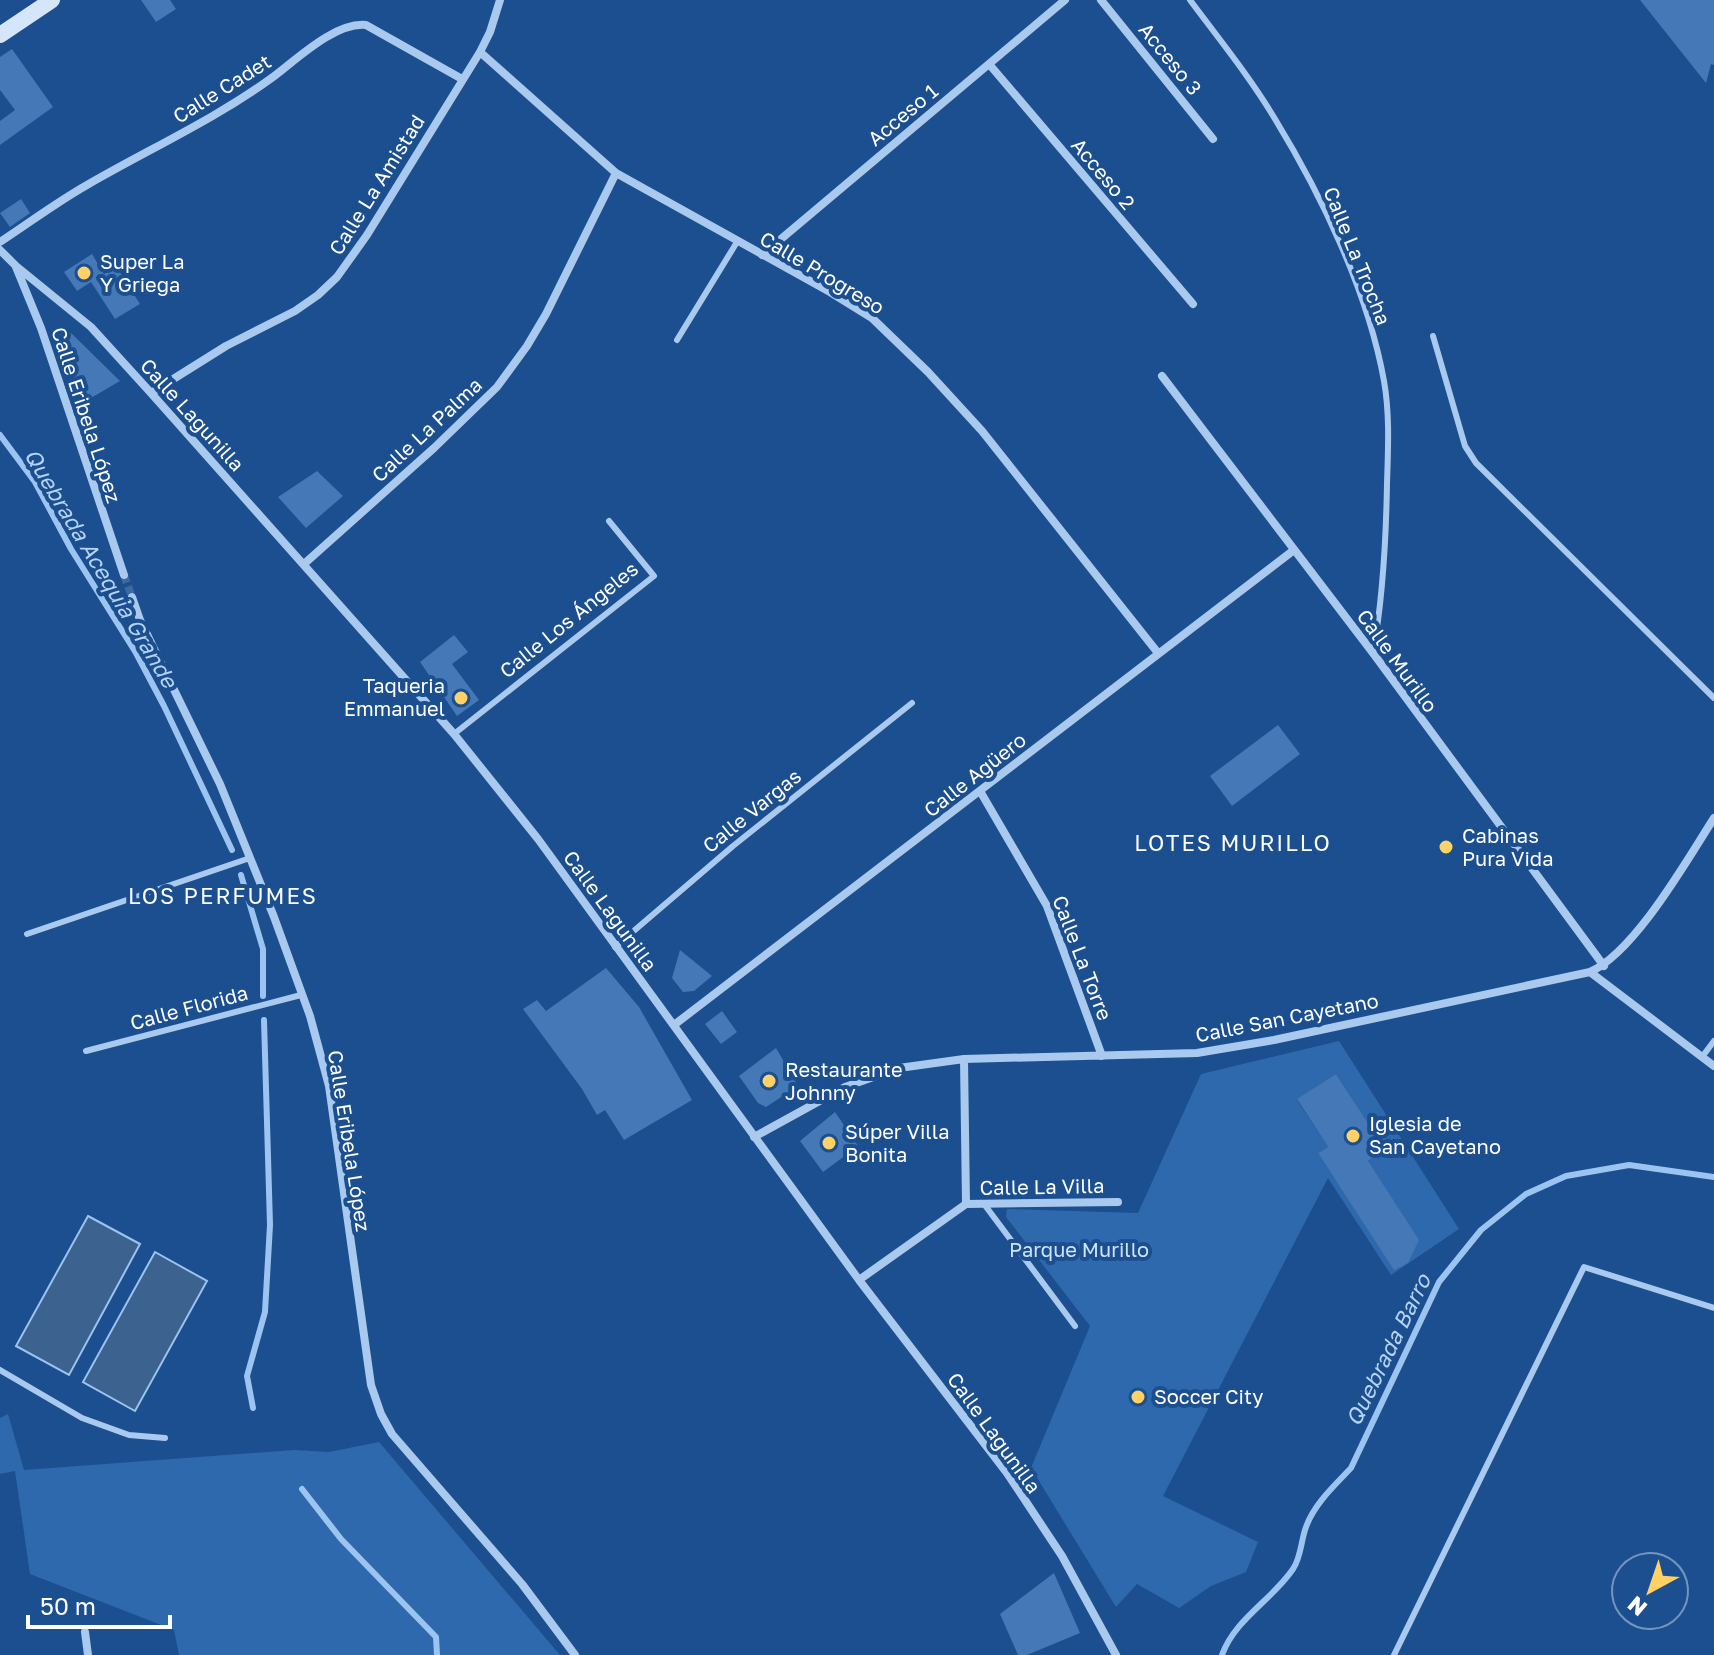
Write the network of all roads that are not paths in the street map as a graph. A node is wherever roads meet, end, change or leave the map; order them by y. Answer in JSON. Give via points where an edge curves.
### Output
{"nodes":[{"id":1,"x":52,"y":0,"type":"edge"},
{"id":2,"x":500,"y":0,"type":"edge"},
{"id":3,"x":1065,"y":0,"type":"edge"},
{"id":4,"x":1101,"y":0,"type":"edge"},
{"id":5,"x":1190,"y":0,"type":"edge"},
{"id":6,"x":0,"y":35,"type":"edge"},
{"id":7,"x":480,"y":52,"type":"junction"},
{"id":8,"x":989,"y":64,"type":"junction"},
{"id":9,"x":462,"y":79,"type":"junction"},
{"id":10,"x":1213,"y":139,"type":"dead end"},
{"id":11,"x":616,"y":173,"type":"junction"},
{"id":12,"x":0,"y":242,"type":"edge"},
{"id":13,"x":737,"y":242,"type":"junction"},
{"id":14,"x":0,"y":250,"type":"edge"},
{"id":15,"x":762,"y":255,"type":"junction"},
{"id":16,"x":16,"y":266,"type":"junction"},
{"id":17,"x":1193,"y":304,"type":"dead end"},
{"id":18,"x":1433,"y":336,"type":"dead end"},
{"id":19,"x":677,"y":340,"type":"dead end"},
{"id":20,"x":1162,"y":376,"type":"dead end"},
{"id":21,"x":151,"y":393,"type":"junction"},
{"id":22,"x":609,"y":521,"type":"dead end"},
{"id":23,"x":1294,"y":550,"type":"junction"},
{"id":24,"x":304,"y":564,"type":"junction"},
{"id":25,"x":124,"y":575,"type":"tunnel mouth"},
{"id":26,"x":132,"y":597,"type":"tunnel mouth"},
{"id":27,"x":1158,"y":653,"type":"junction"},
{"id":28,"x":1373,"y":653,"type":"junction"},
{"id":29,"x":1714,"y":698,"type":"edge"},
{"id":30,"x":912,"y":703,"type":"dead end"},
{"id":31,"x":454,"y":734,"type":"junction"},
{"id":32,"x":980,"y":791,"type":"junction"},
{"id":33,"x":1714,"y":818,"type":"edge"},
{"id":34,"x":250,"y":858,"type":"junction"},
{"id":35,"x":27,"y":934,"type":"dead end"},
{"id":36,"x":615,"y":947,"type":"junction"},
{"id":37,"x":1604,"y":966,"type":"junction"},
{"id":38,"x":1590,"y":972,"type":"junction"},
{"id":39,"x":301,"y":995,"type":"junction"},
{"id":40,"x":674,"y":1025,"type":"junction"},
{"id":41,"x":1714,"y":1041,"type":"edge"},
{"id":42,"x":86,"y":1051,"type":"dead end"},
{"id":43,"x":1102,"y":1056,"type":"junction"},
{"id":44,"x":1702,"y":1057,"type":"junction"},
{"id":45,"x":964,"y":1059,"type":"junction"},
{"id":46,"x":1714,"y":1066,"type":"edge"},
{"id":47,"x":754,"y":1137,"type":"junction"},
{"id":48,"x":1118,"y":1202,"type":"dead end"},
{"id":49,"x":983,"y":1203,"type":"junction"},
{"id":50,"x":966,"y":1204,"type":"junction"},
{"id":51,"x":859,"y":1280,"type":"junction"},
{"id":52,"x":1714,"y":1308,"type":"edge"},
{"id":53,"x":1075,"y":1326,"type":"dead end"},
{"id":54,"x":0,"y":1370,"type":"edge"},
{"id":55,"x":165,"y":1438,"type":"dead end"},
{"id":56,"x":85,"y":1632,"type":"dead end"},
{"id":57,"x":88,"y":1655,"type":"edge"},
{"id":58,"x":575,"y":1655,"type":"edge"},
{"id":59,"x":1116,"y":1655,"type":"edge"},
{"id":60,"x":1394,"y":1655,"type":"edge"}],
"edges":[{"from":1,"to":6,"type":"main road"},
{"from":2,"to":7,"type":"street","name":"Calle La Amistad"},
{"from":3,"to":8,"type":"street","name":"Acceso 1"},
{"from":4,"to":10,"type":"street","name":"Acceso 3"},
{"from":5,"to":28,"type":"lane","name":"Calle La Trocha","via":[[1274,118],[1316,194],[1363,302],[1379,355],[1388,459],[1381,603]]},
{"from":7,"to":9,"type":"street","name":"Calle La Amistad"},
{"from":7,"to":11,"type":"street","name":"Calle Progreso"},
{"from":8,"to":15,"type":"street","name":"Acceso 1"},
{"from":8,"to":17,"type":"street","name":"Acceso 2"},
{"from":9,"to":12,"type":"street","name":"Calle Cadet","via":[[366,25],[352,23],[199,126],[84,186]]},
{"from":9,"to":21,"type":"street","name":"Calle La Amistad","via":[[337,277],[295,311]]},
{"from":11,"to":13,"type":"street","name":"Calle Progreso"},
{"from":11,"to":24,"type":"street","name":"Calle La Palma","via":[[546,314],[497,387]]},
{"from":13,"to":15,"type":"street","name":"Calle Progreso"},
{"from":13,"to":19,"type":"lane"},
{"from":14,"to":16,"type":"street","name":"Calle Lagunilla"},
{"from":15,"to":27,"type":"street","name":"Calle Progreso","via":[[872,318],[928,372],[982,431]]},
{"from":16,"to":21,"type":"street","name":"Calle Lagunilla","via":[[91,327]]},
{"from":16,"to":25,"type":"street","name":"Calle Eribela López"},
{"from":18,"to":29,"type":"lane","via":[[1465,446],[1476,463]]},
{"from":20,"to":23,"type":"street","name":"Calle Murillo"},
{"from":21,"to":24,"type":"street","name":"Calle Lagunilla"},
{"from":22,"to":31,"type":"lane","name":"Calle Los Ángeles","via":[[654,576]]},
{"from":23,"to":27,"type":"street","name":"Calle Agüero"},
{"from":23,"to":28,"type":"street","name":"Calle Murillo"},
{"from":24,"to":31,"type":"street","name":"Calle Lagunilla"},
{"from":26,"to":34,"type":"street","name":"Calle Eribela López"},
{"from":27,"to":32,"type":"street","name":"Calle Agüero"},
{"from":28,"to":37,"type":"street","name":"Calle Murillo"},
{"from":30,"to":36,"type":"lane","name":"Calle Vargas"},
{"from":31,"to":36,"type":"street","name":"Calle Lagunilla"},
{"from":32,"to":40,"type":"street","name":"Calle Agüero"},
{"from":32,"to":43,"type":"street","name":"Calle La Torre","via":[[1047,906]]},
{"from":33,"to":37,"type":"street","name":"Calle San Cayetano","via":[[1665,894]]},
{"from":34,"to":35,"type":"lane"},
{"from":34,"to":39,"type":"street","name":"Calle Eribela López"},
{"from":36,"to":40,"type":"street","name":"Calle Lagunilla"},
{"from":37,"to":38,"type":"street","name":"Calle San Cayetano"},
{"from":38,"to":43,"type":"street","name":"Calle San Cayetano","via":[[1274,1040],[1197,1053]]},
{"from":38,"to":44,"type":"street"},
{"from":39,"to":42,"type":"lane","name":"Calle Florida"},
{"from":39,"to":58,"type":"street","name":"Calle Eribela López","via":[[329,1086],[371,1385],[381,1414]]},
{"from":40,"to":47,"type":"street","name":"Calle Lagunilla"},
{"from":41,"to":44,"type":"lane"},
{"from":43,"to":45,"type":"street","name":"Calle San Cayetano"},
{"from":44,"to":46,"type":"street"},
{"from":45,"to":47,"type":"street","name":"Calle San Cayetano","via":[[899,1068],[845,1087]]},
{"from":45,"to":50,"type":"street","name":"Calle La Villa"},
{"from":47,"to":51,"type":"street","name":"Calle Lagunilla"},
{"from":48,"to":49,"type":"street","name":"Calle La Villa"},
{"from":49,"to":50,"type":"street","name":"Calle La Villa"},
{"from":49,"to":53,"type":"lane"},
{"from":50,"to":51,"type":"street","name":"Calle La Villa"},
{"from":51,"to":59,"type":"street","name":"Calle Lagunilla","via":[[1007,1473],[1062,1556]]},
{"from":52,"to":60,"type":"lane","via":[[1584,1267]]},
{"from":54,"to":55,"type":"lane","via":[[82,1418],[129,1435]]},
{"from":56,"to":57,"type":"street"}]}
